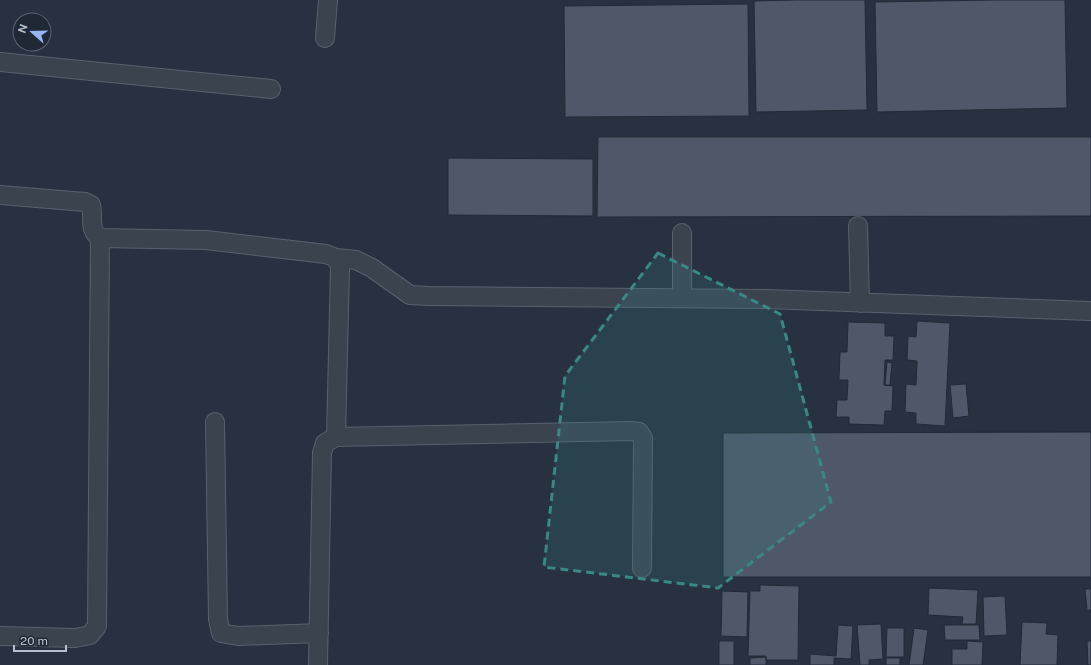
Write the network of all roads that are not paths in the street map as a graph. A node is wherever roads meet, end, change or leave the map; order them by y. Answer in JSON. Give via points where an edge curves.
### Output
{"nodes":[{"id":1,"x":328,"y":0,"type":"edge"},
{"id":2,"x":325,"y":38,"type":"dead end"},
{"id":3,"x":0,"y":62,"type":"edge"},
{"id":4,"x":271,"y":89,"type":"dead end"},
{"id":5,"x":0,"y":195,"type":"edge"},
{"id":6,"x":858,"y":226,"type":"dead end"},
{"id":7,"x":682,"y":233,"type":"dead end"},
{"id":8,"x":100,"y":238,"type":"junction"},
{"id":9,"x":336,"y":258,"type":"junction"},
{"id":10,"x":682,"y":298,"type":"junction"},
{"id":11,"x":860,"y":302,"type":"junction"},
{"id":12,"x":1091,"y":311,"type":"edge"},
{"id":13,"x":215,"y":422,"type":"dead end"},
{"id":14,"x":336,"y":437,"type":"junction"},
{"id":15,"x":642,"y":568,"type":"dead end"},
{"id":16,"x":319,"y":634,"type":"junction"},
{"id":17,"x":0,"y":636,"type":"edge"},
{"id":18,"x":318,"y":665,"type":"edge"}],
"edges":[{"from":1,"to":2,"type":"street"},
{"from":3,"to":4,"type":"street"},
{"from":5,"to":8,"type":"street","via":[[85,202],[91,205],[92,229]]},
{"from":6,"to":11,"type":"street"},
{"from":7,"to":10,"type":"street"},
{"from":8,"to":9,"type":"street","via":[[206,240],[326,254]]},
{"from":8,"to":17,"type":"street","via":[[97,626],[90,635],[74,638]]},
{"from":9,"to":10,"type":"street","via":[[356,260],[367,265],[410,294]]},
{"from":9,"to":14,"type":"street","via":[[340,267]]},
{"from":10,"to":11,"type":"street"},
{"from":11,"to":12,"type":"street"},
{"from":13,"to":16,"type":"street","via":[[218,619],[221,632],[238,636]]},
{"from":14,"to":15,"type":"street","via":[[639,432],[644,438]]},
{"from":14,"to":16,"type":"street","via":[[325,443],[322,453]]},
{"from":16,"to":18,"type":"street"}]}
